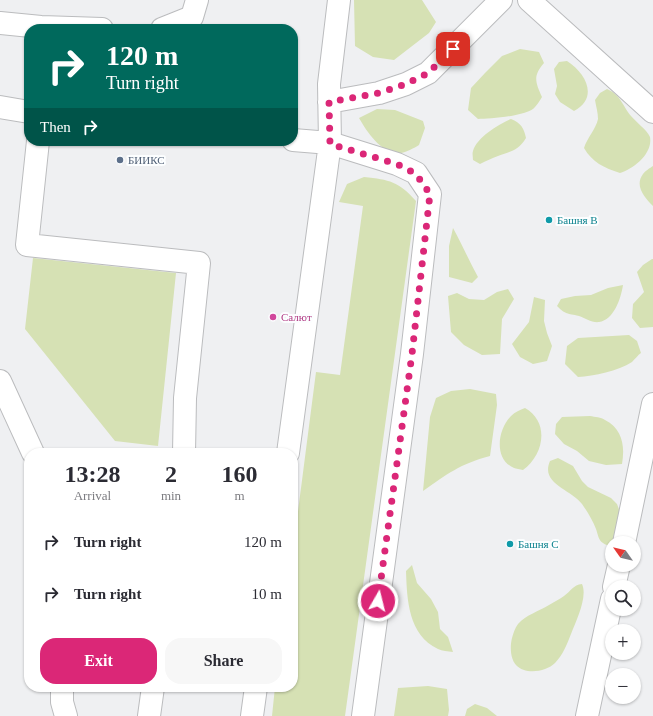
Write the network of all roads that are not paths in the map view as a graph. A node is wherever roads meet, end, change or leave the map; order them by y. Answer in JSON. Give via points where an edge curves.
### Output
{"nodes":[{"id":1,"x":197,"y":0,"type":"edge"},
{"id":2,"x":339,"y":0,"type":"edge"},
{"id":3,"x":502,"y":0,"type":"edge"},
{"id":4,"x":529,"y":0,"type":"edge"},
{"id":5,"x":0,"y":23,"type":"edge"},
{"id":6,"x":174,"y":24,"type":"edge"},
{"id":7,"x":24,"y":26,"type":"edge"},
{"id":8,"x":329,"y":102,"type":"junction"},
{"id":9,"x":0,"y":108,"type":"edge"},
{"id":10,"x":24,"y":111,"type":"edge"},
{"id":11,"x":653,"y":112,"type":"edge"},
{"id":12,"x":298,"y":141,"type":"edge"},
{"id":13,"x":330,"y":144,"type":"junction"},
{"id":14,"x":37,"y":146,"type":"edge"},
{"id":15,"x":0,"y":381,"type":"edge"},
{"id":16,"x":653,"y":404,"type":"edge"},
{"id":17,"x":31,"y":448,"type":"edge"},
{"id":18,"x":184,"y":448,"type":"edge"},
{"id":19,"x":289,"y":448,"type":"edge"},
{"id":20,"x":625,"y":536,"type":"edge"},
{"id":21,"x":608,"y":616,"type":"edge"},
{"id":22,"x":62,"y":692,"type":"edge"},
{"id":23,"x":152,"y":692,"type":"edge"},
{"id":24,"x":255,"y":692,"type":"edge"},
{"id":25,"x":66,"y":716,"type":"edge"},
{"id":26,"x":149,"y":716,"type":"edge"},
{"id":27,"x":252,"y":716,"type":"edge"},
{"id":28,"x":363,"y":716,"type":"edge"},
{"id":29,"x":587,"y":716,"type":"edge"}],
"edges":[{"from":1,"to":6,"type":"street","via":[[192,17]]},
{"from":2,"to":8,"type":"street"},
{"from":3,"to":8,"type":"street","via":[[428,73],[379,93]]},
{"from":4,"to":11,"type":"street"},
{"from":5,"to":7,"type":"street"},
{"from":8,"to":13,"type":"street"},
{"from":9,"to":10,"type":"street"},
{"from":12,"to":13,"type":"street"},
{"from":13,"to":19,"type":"street"},
{"from":13,"to":28,"type":"street","via":[[397,164],[416,174],[430,194],[412,354]]},
{"from":14,"to":18,"type":"street","via":[[27,245],[199,263],[185,398]]},
{"from":15,"to":17,"type":"street"},
{"from":16,"to":20,"type":"street"},
{"from":21,"to":29,"type":"street"},
{"from":22,"to":25,"type":"street"},
{"from":23,"to":26,"type":"street"},
{"from":24,"to":27,"type":"street"}]}
